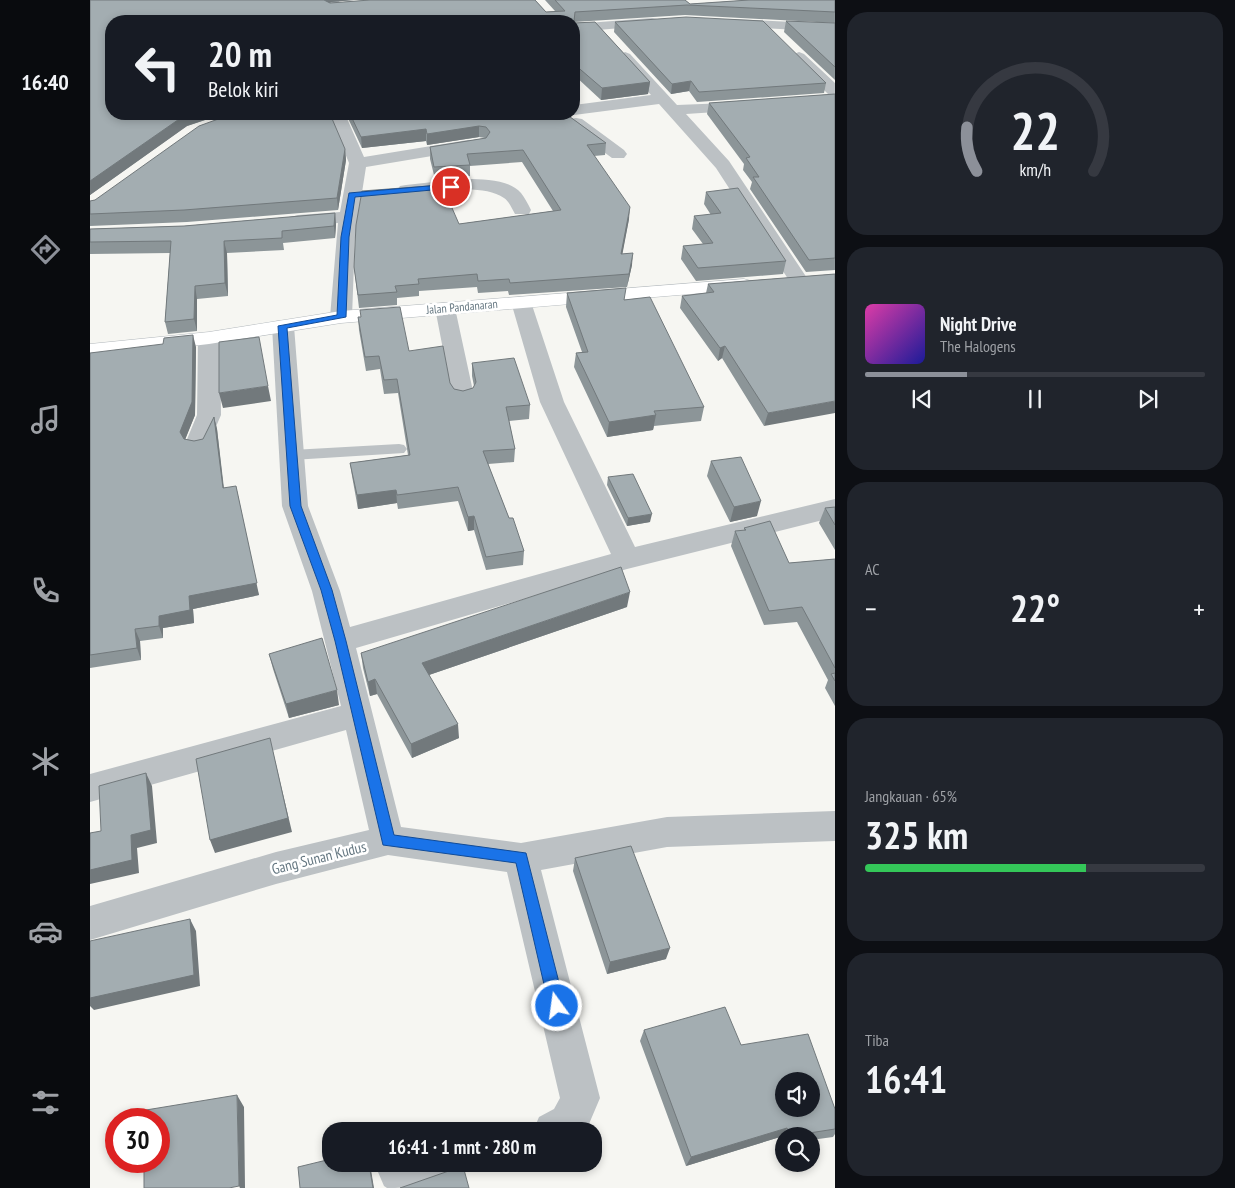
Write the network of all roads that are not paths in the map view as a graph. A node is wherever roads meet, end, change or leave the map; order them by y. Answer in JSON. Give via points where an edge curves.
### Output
{"nodes":[{"id":1,"x":350,"y":6,"type":"edge"},
{"id":2,"x":332,"y":10,"type":"edge"},
{"id":3,"x":667,"y":22,"type":"edge"},
{"id":4,"x":719,"y":22,"type":"edge"},
{"id":5,"x":766,"y":25,"type":"junction"},
{"id":6,"x":598,"y":26,"type":"junction"},
{"id":7,"x":580,"y":28,"type":"edge"},
{"id":8,"x":835,"y":28,"type":"edge"},
{"id":9,"x":835,"y":92,"type":"edge"},
{"id":10,"x":835,"y":99,"type":"edge"},
{"id":11,"x":816,"y":100,"type":"edge"},
{"id":12,"x":667,"y":104,"type":"junction"},
{"id":13,"x":758,"y":104,"type":"edge"},
{"id":14,"x":580,"y":110,"type":"edge"},
{"id":15,"x":340,"y":120,"type":"edge"},
{"id":16,"x":570,"y":120,"type":"edge"},
{"id":17,"x":479,"y":144,"type":"edge"},
{"id":18,"x":618,"y":154,"type":"dead end"},
{"id":19,"x":358,"y":163,"type":"junction"},
{"id":20,"x":392,"y":192,"type":"edge"},
{"id":21,"x":372,"y":193,"type":"edge"},
{"id":22,"x":352,"y":195,"type":"junction"},
{"id":23,"x":522,"y":210,"type":"dead end"},
{"id":24,"x":348,"y":218,"type":"junction"},
{"id":25,"x":282,"y":222,"type":"edge"},
{"id":26,"x":788,"y":282,"type":"joint"},
{"id":27,"x":521,"y":302,"type":"junction"},
{"id":28,"x":445,"y":308,"type":"junction"},
{"id":29,"x":342,"y":317,"type":"junction"},
{"id":30,"x":283,"y":326,"type":"junction"},
{"id":31,"x":209,"y":338,"type":"junction"},
{"id":32,"x":90,"y":352,"type":"edge"},
{"id":33,"x":463,"y":396,"type":"edge"},
{"id":34,"x":197,"y":444,"type":"edge"},
{"id":35,"x":399,"y":449,"type":"dead end"},
{"id":36,"x":292,"y":455,"type":"junction"},
{"id":37,"x":835,"y":508,"type":"edge"},
{"id":38,"x":627,"y":559,"type":"junction"},
{"id":39,"x":340,"y":641,"type":"junction"},
{"id":40,"x":358,"y":714,"type":"junction"},
{"id":41,"x":90,"y":788,"type":"edge"},
{"id":42,"x":835,"y":826,"type":"edge"},
{"id":43,"x":388,"y":840,"type":"junction"},
{"id":44,"x":521,"y":858,"type":"junction"},
{"id":45,"x":90,"y":923,"type":"edge"},
{"id":46,"x":567,"y":1122,"type":"edge"}],
"edges":[{"from":1,"to":2,"type":"street"},
{"from":3,"to":6,"type":"street"},
{"from":4,"to":5,"type":"street"},
{"from":5,"to":8,"type":"street"},
{"from":5,"to":9,"type":"street"},
{"from":6,"to":7,"type":"street"},
{"from":6,"to":12,"type":"street"},
{"from":10,"to":11,"type":"street"},
{"from":12,"to":13,"type":"street"},
{"from":12,"to":14,"type":"street"},
{"from":12,"to":26,"type":"street","via":[[723,165]]},
{"from":15,"to":19,"type":"street"},
{"from":16,"to":18,"type":"street"},
{"from":17,"to":19,"type":"street"},
{"from":19,"to":22,"type":"street"},
{"from":20,"to":23,"type":"street","via":[[493,186],[512,194]]},
{"from":21,"to":22,"type":"street"},
{"from":22,"to":24,"type":"street"},
{"from":24,"to":25,"type":"street"},
{"from":24,"to":29,"type":"street"},
{"from":26,"to":27,"type":"main road","name":"Jalan Pandanaran"},
{"from":27,"to":28,"type":"main road","name":"Jalan Pandanaran"},
{"from":27,"to":38,"type":"street","via":[[552,402]]},
{"from":28,"to":29,"type":"main road","name":"Jalan Pandanaran"},
{"from":28,"to":33,"type":"street"},
{"from":29,"to":30,"type":"main road","name":"Jalan Pandanaran"},
{"from":30,"to":31,"type":"main road","name":"Jalan Pandanaran"},
{"from":30,"to":36,"type":"street"},
{"from":31,"to":32,"type":"main road","name":"Jalan Pandanaran"},
{"from":31,"to":34,"type":"street","via":[[209,415]]},
{"from":35,"to":36,"type":"lane"},
{"from":36,"to":39,"type":"street","via":[[296,506]]},
{"from":37,"to":38,"type":"street"},
{"from":38,"to":39,"type":"street"},
{"from":39,"to":40,"type":"street"},
{"from":40,"to":41,"type":"street"},
{"from":40,"to":43,"type":"street"},
{"from":42,"to":44,"type":"street","via":[[667,832]]},
{"from":43,"to":44,"type":"street"},
{"from":43,"to":45,"type":"street","name":"Gang Sunan Kudus","via":[[276,868]]},
{"from":44,"to":46,"type":"street","via":[[580,1098],[575,1115]]}]}
